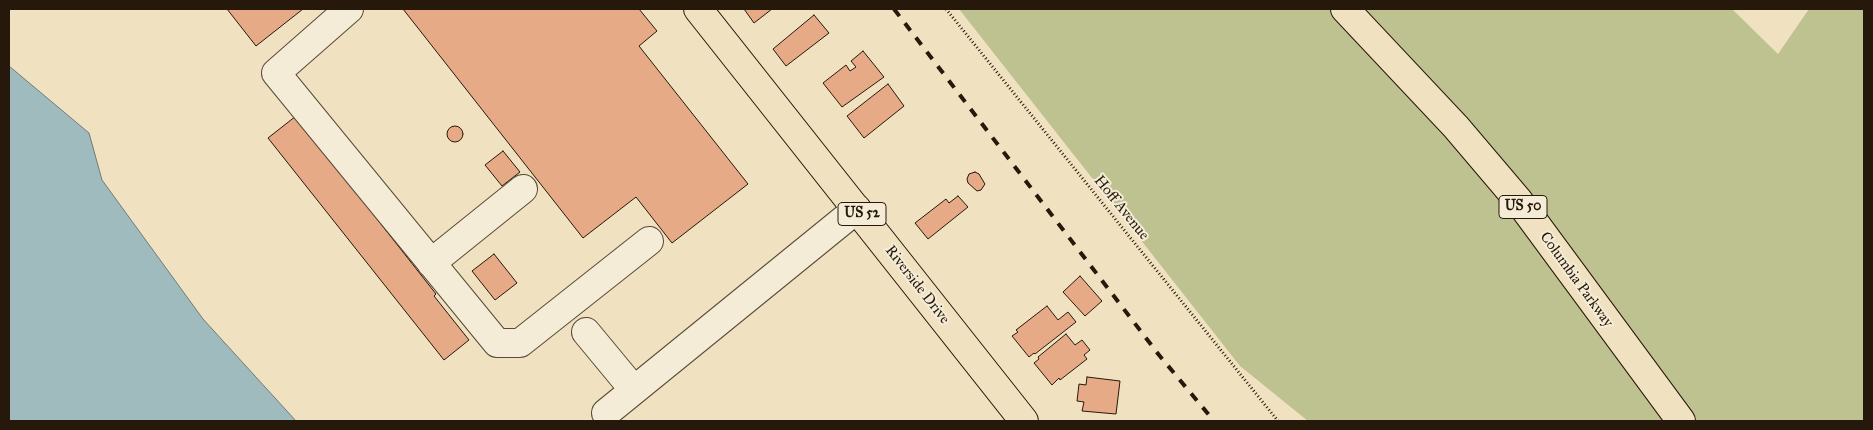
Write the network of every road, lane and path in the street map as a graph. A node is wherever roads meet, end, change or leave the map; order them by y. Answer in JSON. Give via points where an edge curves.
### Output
{"nodes":[{"id":1,"x":349,"y":9,"type":"edge"},
{"id":2,"x":698,"y":9,"type":"edge"},
{"id":3,"x":946,"y":9,"type":"edge"},
{"id":4,"x":1345,"y":9,"type":"edge"},
{"id":5,"x":524,"y":188,"type":"dead end"},
{"id":6,"x":857,"y":209,"type":"junction"},
{"id":7,"x":649,"y":241,"type":"dead end"},
{"id":8,"x":431,"y":263,"type":"junction"},
{"id":9,"x":586,"y":332,"type":"dead end"},
{"id":10,"x":634,"y":390,"type":"junction"},
{"id":11,"x":606,"y":414,"type":"dead end"},
{"id":12,"x":1024,"y":421,"type":"edge"},
{"id":13,"x":1278,"y":421,"type":"edge"},
{"id":14,"x":1681,"y":421,"type":"edge"}],
"edges":[{"from":1,"to":8,"type":"lane","via":[[276,73]]},
{"from":2,"to":6,"type":"main road","name":"Riverside Drive","number":"US 52"},
{"from":3,"to":13,"type":"path","name":"Hoff Avenue"},
{"from":4,"to":14,"type":"main road","name":"Columbia Parkway","number":"US 50","via":[[1456,126],[1518,200]]},
{"from":5,"to":8,"type":"lane"},
{"from":6,"to":10,"type":"lane"},
{"from":6,"to":12,"type":"main road","name":"Riverside Drive","number":"US 52"},
{"from":7,"to":8,"type":"lane","via":[[520,343],[497,343]]},
{"from":9,"to":10,"type":"lane"},
{"from":10,"to":11,"type":"lane"}]}
